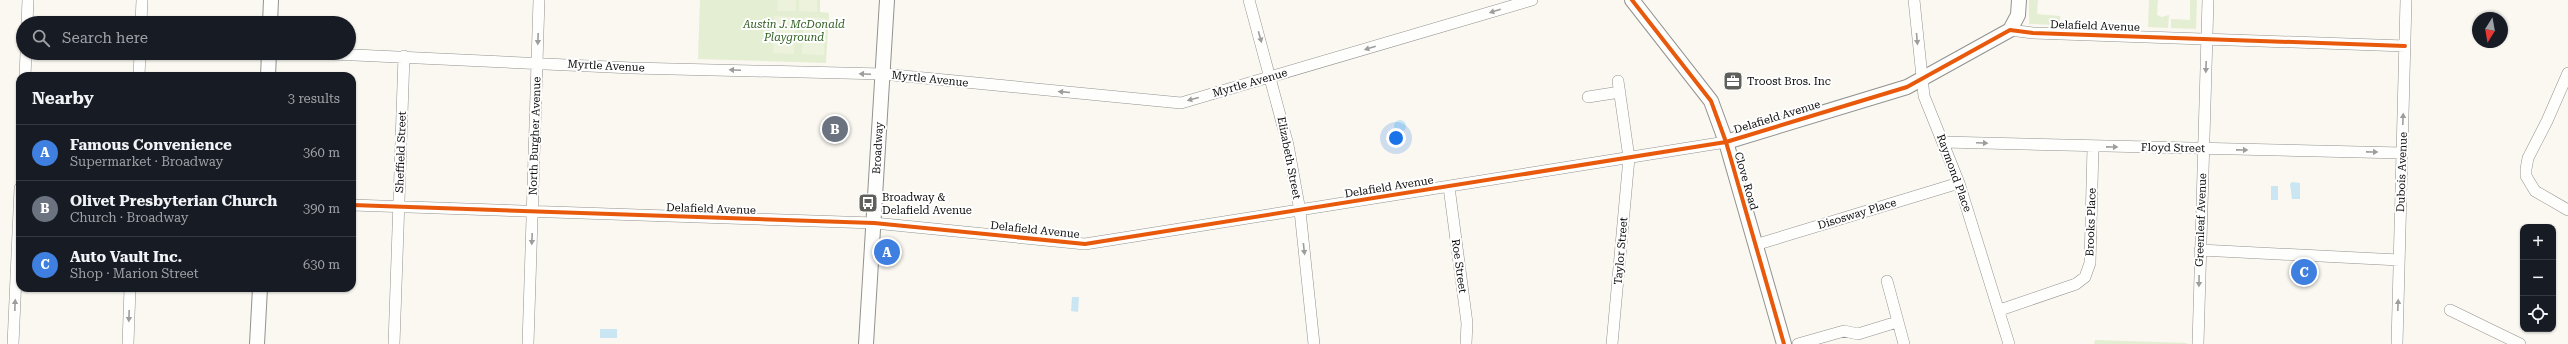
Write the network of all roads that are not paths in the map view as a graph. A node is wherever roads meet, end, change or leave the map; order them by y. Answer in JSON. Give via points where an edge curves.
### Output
{"nodes":[{"id":1,"x":28,"y":0,"type":"edge"},
{"id":2,"x":142,"y":0,"type":"edge"},
{"id":3,"x":271,"y":0,"type":"edge"},
{"id":4,"x":539,"y":0,"type":"edge"},
{"id":5,"x":888,"y":0,"type":"edge"},
{"id":6,"x":1249,"y":0,"type":"edge"},
{"id":7,"x":1532,"y":0,"type":"edge"},
{"id":8,"x":1632,"y":0,"type":"edge"},
{"id":9,"x":1914,"y":0,"type":"edge"},
{"id":10,"x":2019,"y":0,"type":"edge"},
{"id":11,"x":2208,"y":0,"type":"edge"},
{"id":12,"x":2406,"y":0,"type":"edge"},
{"id":13,"x":27,"y":16,"type":"edge"},
{"id":14,"x":141,"y":16,"type":"edge"},
{"id":15,"x":270,"y":16,"type":"edge"},
{"id":16,"x":2010,"y":30,"type":"junction"},
{"id":17,"x":2206,"y":40,"type":"junction"},
{"id":18,"x":2405,"y":46,"type":"junction"},
{"id":19,"x":356,"y":54,"type":"edge"},
{"id":20,"x":404,"y":56,"type":"junction"},
{"id":21,"x":26,"y":60,"type":"edge"},
{"id":22,"x":140,"y":60,"type":"edge"},
{"id":23,"x":269,"y":60,"type":"edge"},
{"id":24,"x":537,"y":63,"type":"junction"},
{"id":25,"x":25,"y":72,"type":"edge"},
{"id":26,"x":139,"y":72,"type":"edge"},
{"id":27,"x":268,"y":72,"type":"edge"},
{"id":28,"x":2568,"y":73,"type":"edge"},
{"id":29,"x":883,"y":74,"type":"junction"},
{"id":30,"x":1272,"y":78,"type":"junction"},
{"id":31,"x":1920,"y":80,"type":"junction"},
{"id":32,"x":1588,"y":97,"type":"dead end"},
{"id":33,"x":1726,"y":142,"type":"junction"},
{"id":34,"x":1943,"y":142,"type":"junction"},
{"id":35,"x":2093,"y":147,"type":"junction"},
{"id":36,"x":2203,"y":149,"type":"junction"},
{"id":37,"x":2402,"y":153,"type":"junction"},
{"id":38,"x":1629,"y":158,"type":"junction"},
{"id":39,"x":1959,"y":183,"type":"junction"},
{"id":40,"x":1449,"y":187,"type":"junction"},
{"id":41,"x":356,"y":205,"type":"edge"},
{"id":42,"x":399,"y":207,"type":"junction"},
{"id":43,"x":1300,"y":210,"type":"junction"},
{"id":44,"x":2568,"y":210,"type":"edge"},
{"id":45,"x":532,"y":212,"type":"junction"},
{"id":46,"x":874,"y":223,"type":"junction"},
{"id":47,"x":1755,"y":245,"type":"junction"},
{"id":48,"x":2200,"y":250,"type":"junction"},
{"id":49,"x":2399,"y":260,"type":"junction"},
{"id":50,"x":16,"y":277,"type":"edge"},
{"id":51,"x":1887,"y":281,"type":"dead end"},
{"id":52,"x":130,"y":292,"type":"edge"},
{"id":53,"x":260,"y":292,"type":"edge"},
{"id":54,"x":2000,"y":310,"type":"junction"},
{"id":55,"x":2450,"y":310,"type":"dead end"},
{"id":56,"x":1898,"y":322,"type":"junction"},
{"id":57,"x":13,"y":344,"type":"edge"},
{"id":58,"x":128,"y":344,"type":"edge"},
{"id":59,"x":257,"y":344,"type":"edge"},
{"id":60,"x":394,"y":344,"type":"edge"},
{"id":61,"x":528,"y":344,"type":"edge"},
{"id":62,"x":866,"y":344,"type":"edge"},
{"id":63,"x":1314,"y":344,"type":"edge"},
{"id":64,"x":1466,"y":344,"type":"edge"},
{"id":65,"x":1612,"y":344,"type":"edge"},
{"id":66,"x":1784,"y":344,"type":"edge"},
{"id":67,"x":1798,"y":344,"type":"edge"},
{"id":68,"x":1904,"y":344,"type":"edge"},
{"id":69,"x":2009,"y":344,"type":"edge"},
{"id":70,"x":2198,"y":344,"type":"edge"},
{"id":71,"x":2397,"y":344,"type":"edge"},
{"id":72,"x":2520,"y":344,"type":"edge"}],
"edges":[{"from":1,"to":13,"type":"street"},
{"from":2,"to":14,"type":"street"},
{"from":3,"to":15,"type":"street"},
{"from":4,"to":24,"type":"street","name":"North Burgher Avenue","one_way":true},
{"from":5,"to":29,"type":"street","name":"Broadway"},
{"from":6,"to":30,"type":"street","name":"Elizabeth Street","one_way":true},
{"from":7,"to":30,"type":"street","name":"Myrtle Avenue","one_way":true},
{"from":8,"to":33,"type":"street","name":"Clove Road","via":[[1711,101]]},
{"from":9,"to":31,"type":"street","name":"Raymond Place","one_way":true},
{"from":10,"to":16,"type":"street","via":[[2018,15]]},
{"from":11,"to":17,"type":"street","name":"Greenleaf Avenue"},
{"from":12,"to":18,"type":"street","name":"Dubois Avenue"},
{"from":16,"to":17,"type":"street","name":"Delafield Avenue"},
{"from":16,"to":31,"type":"street","name":"Delafield Avenue"},
{"from":17,"to":18,"type":"street","name":"Delafield Avenue"},
{"from":17,"to":36,"type":"street","name":"Greenleaf Avenue","one_way":true},
{"from":37,"to":18,"type":"street","name":"Dubois Avenue","one_way":true},
{"from":19,"to":20,"type":"street","name":"Myrtle Avenue"},
{"from":20,"to":24,"type":"street","name":"Myrtle Avenue"},
{"from":20,"to":42,"type":"street","name":"Sheffield Street"},
{"from":21,"to":25,"type":"street"},
{"from":22,"to":26,"type":"street"},
{"from":23,"to":27,"type":"street"},
{"from":29,"to":24,"type":"street","name":"Myrtle Avenue","one_way":true},
{"from":24,"to":45,"type":"street","name":"North Burgher Avenue"},
{"from":28,"to":44,"type":"street","via":[[2548,121],[2528,158],[2526,169],[2529,182],[2535,190]]},
{"from":30,"to":29,"type":"street","name":"Myrtle Avenue","one_way":true,"via":[[1181,103]]},
{"from":29,"to":46,"type":"street","name":"Broadway"},
{"from":30,"to":43,"type":"street","name":"Elizabeth Street"},
{"from":31,"to":33,"type":"street","name":"Delafield Avenue","via":[[1907,87]]},
{"from":31,"to":34,"type":"street","name":"Raymond Place"},
{"from":32,"to":38,"type":"street","name":"Taylor Street","via":[[1619,86]]},
{"from":33,"to":38,"type":"street","name":"Delafield Avenue"},
{"from":33,"to":47,"type":"street","name":"Clove Road"},
{"from":34,"to":35,"type":"street","name":"Floyd Street","one_way":true},
{"from":34,"to":39,"type":"street","name":"Raymond Place"},
{"from":35,"to":36,"type":"street","name":"Floyd Street","one_way":true},
{"from":35,"to":54,"type":"street","name":"Brooks Place","via":[[2090,262],[2085,277],[2076,284]]},
{"from":36,"to":37,"type":"street","name":"Floyd Street","one_way":true},
{"from":36,"to":48,"type":"street","name":"Greenleaf Avenue"},
{"from":37,"to":49,"type":"street","name":"Dubois Avenue"},
{"from":38,"to":40,"type":"street","name":"Delafield Avenue"},
{"from":38,"to":65,"type":"street","name":"Taylor Street"},
{"from":39,"to":47,"type":"street","name":"Disosway Place"},
{"from":39,"to":54,"type":"street","name":"Raymond Place"},
{"from":40,"to":43,"type":"street","name":"Delafield Avenue"},
{"from":40,"to":64,"type":"street","name":"Roe Street","via":[[1467,323]]},
{"from":41,"to":42,"type":"street","name":"Delafield Avenue"},
{"from":42,"to":45,"type":"street","name":"Delafield Avenue"},
{"from":42,"to":60,"type":"street","name":"Sheffield Street"},
{"from":43,"to":46,"type":"street","name":"Delafield Avenue","via":[[1085,244]]},
{"from":43,"to":63,"type":"street","name":"Elizabeth Street","one_way":true},
{"from":45,"to":46,"type":"street","name":"Delafield Avenue"},
{"from":45,"to":61,"type":"street","name":"North Burgher Avenue","one_way":true},
{"from":46,"to":62,"type":"street","name":"Broadway"},
{"from":47,"to":66,"type":"street","name":"Clove Road"},
{"from":48,"to":49,"type":"street"},
{"from":48,"to":70,"type":"street","name":"Greenleaf Avenue","one_way":true},
{"from":71,"to":49,"type":"street","name":"Dubois Avenue","one_way":true},
{"from":57,"to":50,"type":"street","one_way":true},
{"from":51,"to":56,"type":"street"},
{"from":52,"to":58,"type":"street","one_way":true},
{"from":53,"to":59,"type":"street"},
{"from":54,"to":69,"type":"street","name":"Raymond Place"},
{"from":55,"to":72,"type":"street"},
{"from":56,"to":67,"type":"street","via":[[1858,334],[1844,331]]},
{"from":56,"to":68,"type":"street"}]}
